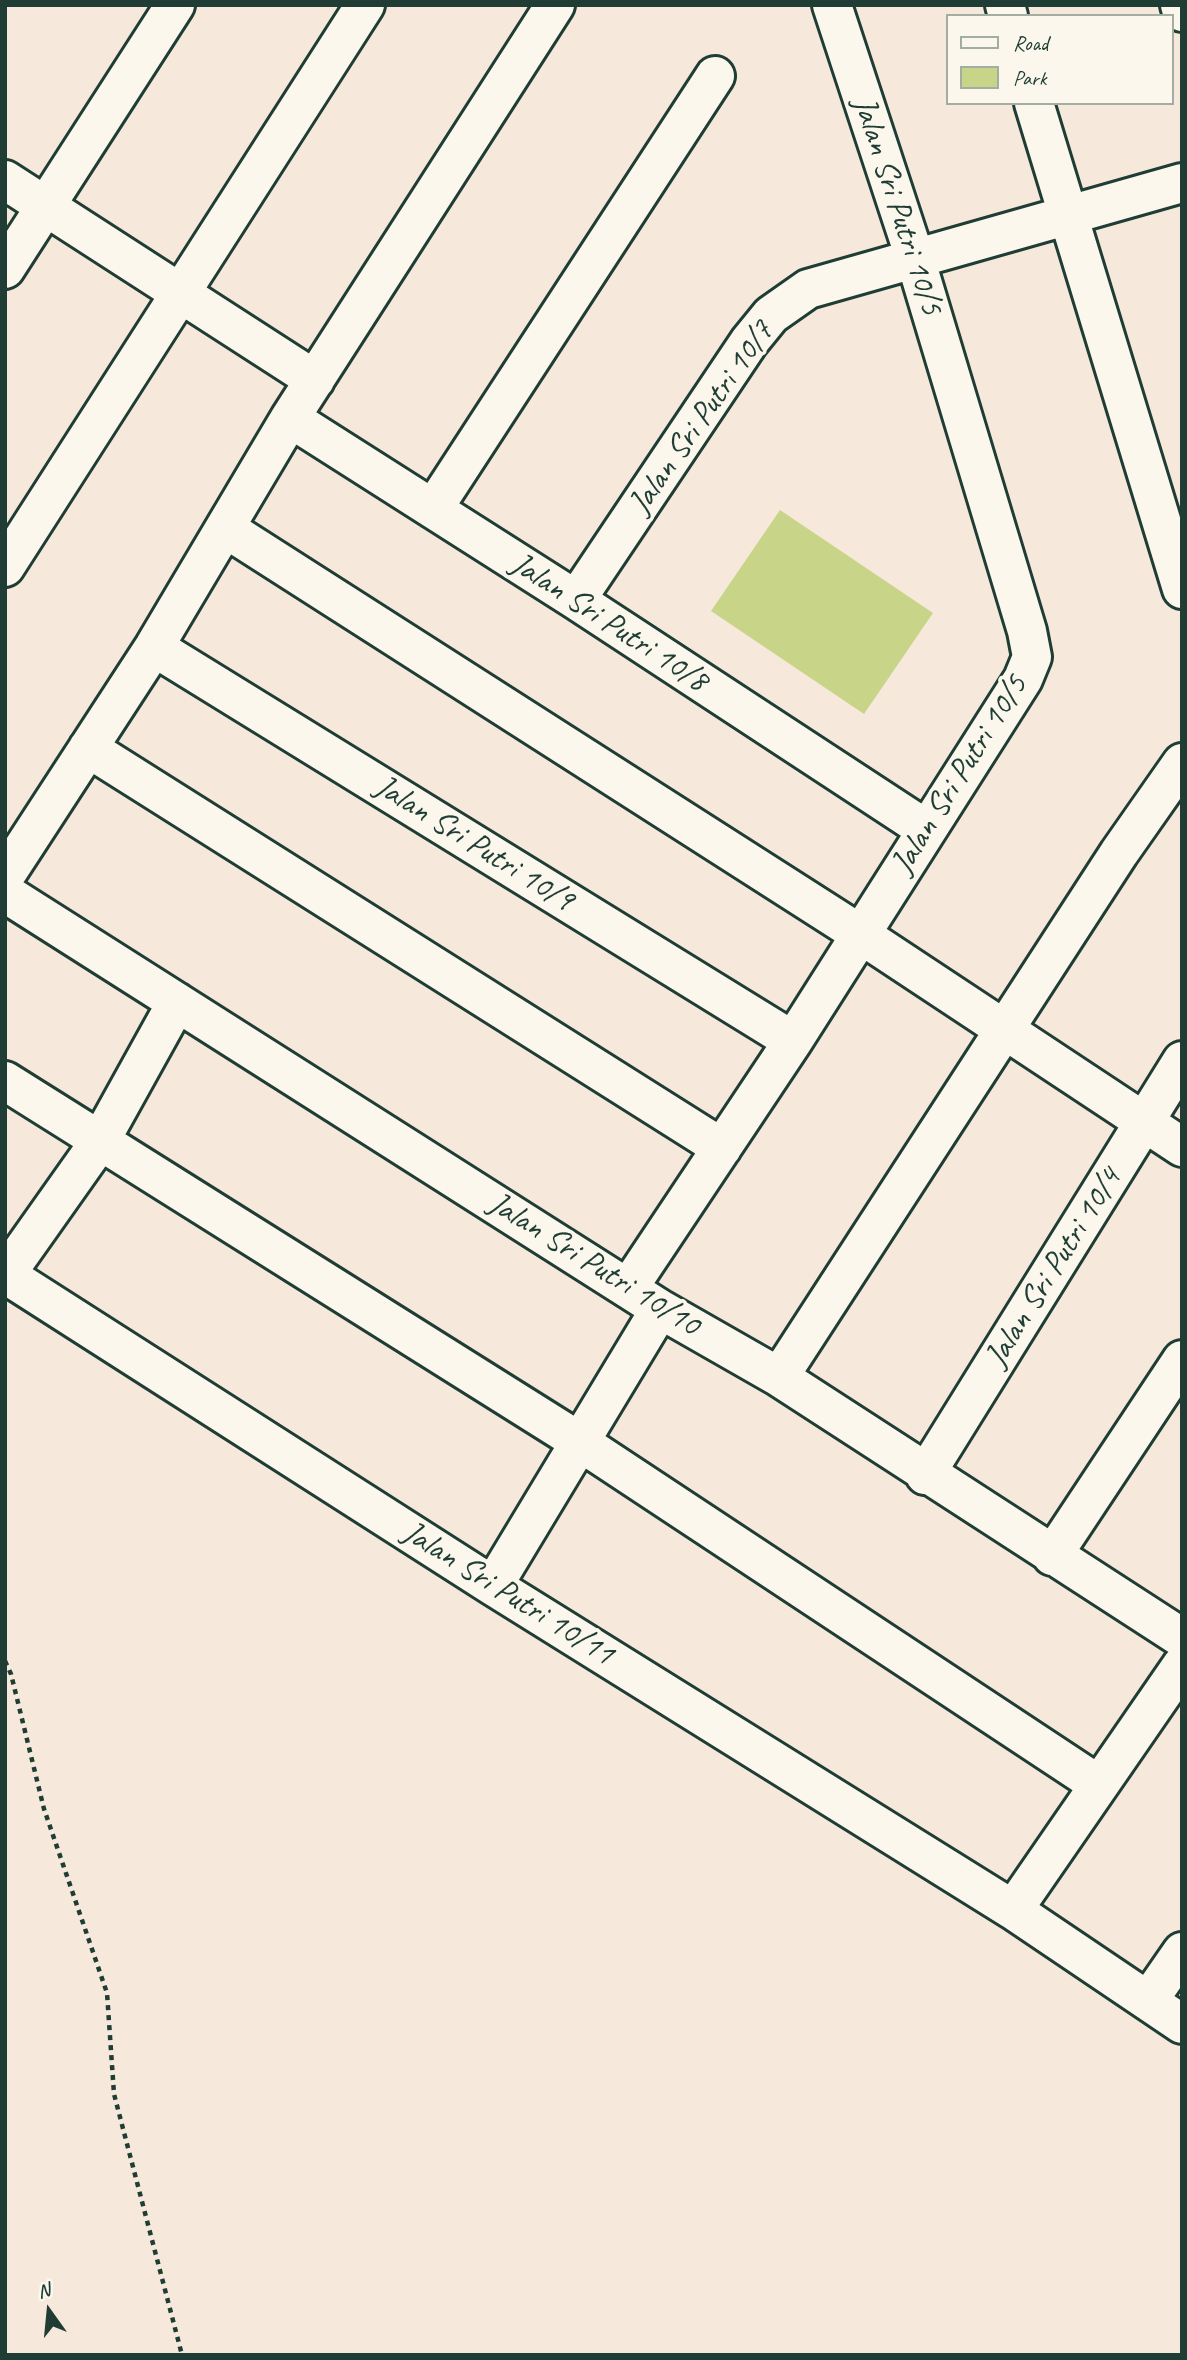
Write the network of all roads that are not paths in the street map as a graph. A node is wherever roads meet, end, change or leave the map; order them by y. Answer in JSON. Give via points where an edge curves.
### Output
{"nodes":[{"id":1,"x":175,"y":5,"type":"edge"},
{"id":2,"x":365,"y":5,"type":"edge"},
{"id":3,"x":555,"y":5,"type":"edge"},
{"id":4,"x":832,"y":5,"type":"edge"},
{"id":5,"x":1180,"y":5,"type":"edge"},
{"id":6,"x":1182,"y":12,"type":"edge"},
{"id":7,"x":715,"y":76,"type":"dead end"},
{"id":8,"x":1035,"y":105,"type":"edge"},
{"id":9,"x":5,"y":180,"type":"edge"},
{"id":10,"x":1182,"y":183,"type":"edge"},
{"id":11,"x":47,"y":206,"type":"junction"},
{"id":12,"x":1067,"y":215,"type":"junction"},
{"id":13,"x":915,"y":258,"type":"junction"},
{"id":14,"x":5,"y":269,"type":"edge"},
{"id":15,"x":180,"y":292,"type":"junction"},
{"id":16,"x":315,"y":380,"type":"junction"},
{"id":17,"x":290,"y":418,"type":"junction"},
{"id":18,"x":433,"y":509,"type":"junction"},
{"id":19,"x":225,"y":528,"type":"junction"},
{"id":20,"x":5,"y":566,"type":"edge"},
{"id":21,"x":1182,"y":589,"type":"edge"},
{"id":22,"x":576,"y":600,"type":"junction"},
{"id":23,"x":154,"y":647,"type":"junction"},
{"id":24,"x":88,"y":748,"type":"junction"},
{"id":25,"x":1182,"y":763,"type":"edge"},
{"id":26,"x":927,"y":830,"type":"junction"},
{"id":27,"x":5,"y":876,"type":"edge"},
{"id":28,"x":5,"y":893,"type":"edge"},
{"id":29,"x":860,"y":934,"type":"junction"},
{"id":30,"x":177,"y":1002,"type":"junction"},
{"id":31,"x":1004,"y":1032,"type":"junction"},
{"id":32,"x":793,"y":1041,"type":"junction"},
{"id":33,"x":1182,"y":1061,"type":"edge"},
{"id":34,"x":5,"y":1081,"type":"edge"},
{"id":35,"x":1144,"y":1123,"type":"junction"},
{"id":36,"x":100,"y":1141,"type":"junction"},
{"id":37,"x":1182,"y":1147,"type":"edge"},
{"id":38,"x":722,"y":1148,"type":"junction"},
{"id":39,"x":6,"y":1274,"type":"edge"},
{"id":40,"x":629,"y":1287,"type":"junction"},
{"id":41,"x":660,"y":1309,"type":"junction"},
{"id":42,"x":1182,"y":1360,"type":"edge"},
{"id":43,"x":779,"y":1377,"type":"junction"},
{"id":44,"x":579,"y":1442,"type":"junction"},
{"id":45,"x":925,"y":1475,"type":"junction"},
{"id":46,"x":1052,"y":1556,"type":"junction"},
{"id":47,"x":493,"y":1586,"type":"junction"},
{"id":48,"x":1182,"y":1638,"type":"edge"},
{"id":49,"x":1182,"y":1665,"type":"edge"},
{"id":50,"x":1099,"y":1785,"type":"junction"},
{"id":51,"x":1013,"y":1910,"type":"junction"},
{"id":52,"x":1182,"y":1952,"type":"edge"},
{"id":53,"x":1148,"y":2001,"type":"junction"},
{"id":54,"x":1182,"y":2024,"type":"edge"}],
"edges":[{"from":1,"to":11,"type":"street"},
{"from":2,"to":15,"type":"street"},
{"from":3,"to":16,"type":"street"},
{"from":4,"to":13,"type":"street","name":"Jalan Sri Putri 10/5"},
{"from":5,"to":6,"type":"street"},
{"from":7,"to":18,"type":"street"},
{"from":8,"to":12,"type":"street"},
{"from":9,"to":11,"type":"street"},
{"from":10,"to":12,"type":"street","name":"Jalan Sri Putri 10/7"},
{"from":11,"to":14,"type":"street"},
{"from":11,"to":15,"type":"street"},
{"from":12,"to":13,"type":"street","name":"Jalan Sri Putri 10/7"},
{"from":12,"to":21,"type":"street"},
{"from":13,"to":22,"type":"street","name":"Jalan Sri Putri 10/7","via":[[808,289],[771,315]]},
{"from":13,"to":26,"type":"street","name":"Jalan Sri Putri 10/5","via":[[1032,657],[1023,679]]},
{"from":15,"to":16,"type":"street"},
{"from":15,"to":20,"type":"street"},
{"from":16,"to":17,"type":"street"},
{"from":17,"to":18,"type":"street","name":"Jalan Sri Putri 10/8"},
{"from":17,"to":19,"type":"street"},
{"from":18,"to":22,"type":"street","name":"Jalan Sri Putri 10/8"},
{"from":19,"to":23,"type":"street"},
{"from":19,"to":29,"type":"street"},
{"from":22,"to":26,"type":"street","name":"Jalan Sri Putri 10/8"},
{"from":23,"to":24,"type":"street"},
{"from":23,"to":32,"type":"street","name":"Jalan Sri Putri 10/9"},
{"from":24,"to":27,"type":"street"},
{"from":24,"to":38,"type":"street"},
{"from":25,"to":31,"type":"street"},
{"from":26,"to":29,"type":"street","name":"Jalan Sri Putri 10/5"},
{"from":28,"to":30,"type":"street","name":"Jalan Sri Putri 10/10"},
{"from":29,"to":31,"type":"street"},
{"from":29,"to":32,"type":"street","name":"Jalan Sri Putri 10/5"},
{"from":30,"to":36,"type":"street"},
{"from":30,"to":40,"type":"street","name":"Jalan Sri Putri 10/10"},
{"from":31,"to":35,"type":"street"},
{"from":31,"to":43,"type":"street"},
{"from":32,"to":38,"type":"street","name":"Jalan Sri Putri 10/5"},
{"from":33,"to":35,"type":"street","name":"Jalan Sri Putri 10/4"},
{"from":34,"to":36,"type":"street"},
{"from":35,"to":37,"type":"street"},
{"from":35,"to":45,"type":"street","name":"Jalan Sri Putri 10/4"},
{"from":36,"to":39,"type":"street"},
{"from":36,"to":44,"type":"street"},
{"from":38,"to":40,"type":"street","name":"Jalan Sri Putri 10/5"},
{"from":39,"to":47,"type":"street","name":"Jalan Sri Putri 10/11"},
{"from":40,"to":41,"type":"street","name":"Jalan Sri Putri 10/10"},
{"from":41,"to":43,"type":"street","name":"Jalan Sri Putri 10/10"},
{"from":41,"to":44,"type":"street"},
{"from":42,"to":46,"type":"street"},
{"from":43,"to":45,"type":"street","name":"Jalan Sri Putri 10/10"},
{"from":44,"to":47,"type":"street"},
{"from":44,"to":50,"type":"street"},
{"from":45,"to":46,"type":"street","name":"Jalan Sri Putri 10/10"},
{"from":46,"to":48,"type":"street","name":"Jalan Sri Putri 10/10"},
{"from":47,"to":51,"type":"street","name":"Jalan Sri Putri 10/11"},
{"from":49,"to":50,"type":"street"},
{"from":50,"to":51,"type":"street"},
{"from":51,"to":53,"type":"street","name":"Jalan Sri Putri 10/11"},
{"from":52,"to":53,"type":"street"},
{"from":53,"to":54,"type":"street","name":"Jalan Sri Putri 10/11"}]}
